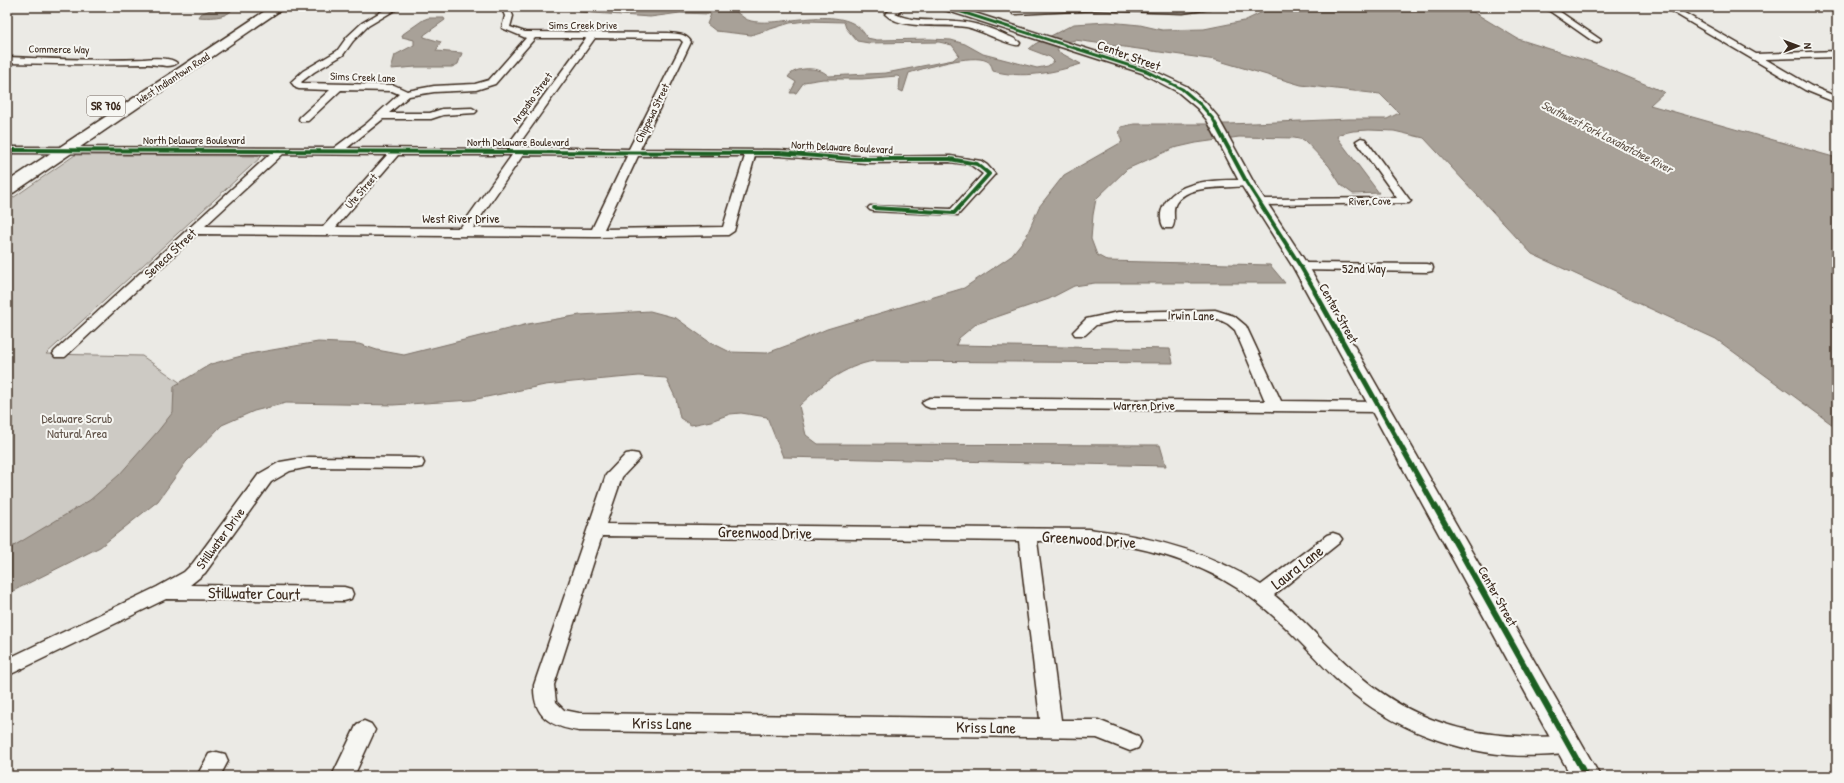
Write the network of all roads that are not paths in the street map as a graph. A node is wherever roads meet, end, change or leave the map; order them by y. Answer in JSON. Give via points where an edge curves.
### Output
{"nodes":[{"id":1,"x":279,"y":7,"type":"edge"},
{"id":2,"x":396,"y":7,"type":"edge"},
{"id":3,"x":505,"y":7,"type":"edge"},
{"id":4,"x":885,"y":7,"type":"edge"},
{"id":5,"x":946,"y":7,"type":"edge"},
{"id":6,"x":1210,"y":7,"type":"edge"},
{"id":7,"x":1548,"y":7,"type":"edge"},
{"id":8,"x":1668,"y":7,"type":"edge"},
{"id":9,"x":899,"y":8,"type":"edge"},
{"id":10,"x":1015,"y":10,"type":"edge"},
{"id":11,"x":533,"y":35,"type":"junction"},
{"id":12,"x":592,"y":36,"type":"junction"},
{"id":13,"x":684,"y":38,"type":"joint"},
{"id":14,"x":1597,"y":40,"type":"dead end"},
{"id":15,"x":1016,"y":43,"type":"dead end"},
{"id":16,"x":1837,"y":54,"type":"edge"},
{"id":17,"x":185,"y":55,"type":"dead end"},
{"id":18,"x":1754,"y":57,"type":"junction"},
{"id":19,"x":7,"y":60,"type":"edge"},
{"id":20,"x":197,"y":63,"type":"junction"},
{"id":21,"x":172,"y":64,"type":"junction"},
{"id":22,"x":339,"y":87,"type":"junction"},
{"id":23,"x":406,"y":94,"type":"junction"},
{"id":24,"x":1837,"y":100,"type":"edge"},
{"id":25,"x":114,"y":101,"type":"dead end"},
{"id":26,"x":472,"y":111,"type":"dead end"},
{"id":27,"x":381,"y":116,"type":"junction"},
{"id":28,"x":431,"y":116,"type":"junction"},
{"id":29,"x":304,"y":119,"type":"dead end"},
{"id":30,"x":463,"y":121,"type":"dead end"},
{"id":31,"x":362,"y":131,"type":"junction"},
{"id":32,"x":1361,"y":141,"type":"dead end"},
{"id":33,"x":64,"y":142,"type":"junction"},
{"id":34,"x":7,"y":150,"type":"edge"},
{"id":35,"x":40,"y":150,"type":"junction"},
{"id":36,"x":280,"y":151,"type":"junction"},
{"id":37,"x":318,"y":151,"type":"junction"},
{"id":38,"x":337,"y":151,"type":"junction"},
{"id":39,"x":396,"y":151,"type":"junction"},
{"id":40,"x":520,"y":152,"type":"junction"},
{"id":41,"x":634,"y":152,"type":"junction"},
{"id":42,"x":751,"y":153,"type":"junction"},
{"id":43,"x":7,"y":171,"type":"edge"},
{"id":44,"x":1247,"y":183,"type":"junction"},
{"id":45,"x":7,"y":189,"type":"edge"},
{"id":46,"x":1261,"y":202,"type":"junction"},
{"id":47,"x":874,"y":208,"type":"dead end"},
{"id":48,"x":1168,"y":225,"type":"dead end"},
{"id":49,"x":194,"y":230,"type":"junction"},
{"id":50,"x":326,"y":231,"type":"junction"},
{"id":51,"x":464,"y":232,"type":"junction"},
{"id":52,"x":596,"y":233,"type":"junction"},
{"id":53,"x":1301,"y":267,"type":"junction"},
{"id":54,"x":1426,"y":268,"type":"dead end"},
{"id":55,"x":1080,"y":332,"type":"dead end"},
{"id":56,"x":60,"y":354,"type":"dead end"},
{"id":57,"x":930,"y":403,"type":"dead end"},
{"id":58,"x":1275,"y":406,"type":"junction"},
{"id":59,"x":1379,"y":407,"type":"junction"},
{"id":60,"x":632,"y":458,"type":"dead end"},
{"id":61,"x":416,"y":463,"type":"dead end"},
{"id":62,"x":595,"y":530,"type":"junction"},
{"id":63,"x":1028,"y":534,"type":"junction"},
{"id":64,"x":1333,"y":539,"type":"dead end"},
{"id":65,"x":164,"y":592,"type":"junction"},
{"id":66,"x":344,"y":594,"type":"dead end"},
{"id":67,"x":1261,"y":595,"type":"junction"},
{"id":68,"x":7,"y":668,"type":"edge"},
{"id":69,"x":1051,"y":727,"type":"junction"},
{"id":70,"x":364,"y":730,"type":"dead end"},
{"id":71,"x":1130,"y":742,"type":"dead end"},
{"id":72,"x":1569,"y":745,"type":"junction"},
{"id":73,"x":343,"y":776,"type":"edge"},
{"id":74,"x":1586,"y":776,"type":"edge"}],
"edges":[{"from":1,"to":20,"type":"main road","name":"West Indiantown Road","number":"SR 706"},
{"from":2,"to":22,"type":"street","name":"Sims Creek Lane","via":[[376,18],[352,37],[340,54],[315,66],[296,82],[299,86]]},
{"from":3,"to":11,"type":"street","name":"Sims Creek Drive","via":[[509,16],[506,28]]},
{"from":4,"to":9,"type":"street"},
{"from":5,"to":44,"type":"street","name":"Center Street","via":[[1146,71],[1182,89],[1201,105],[1215,123]]},
{"from":6,"to":10,"type":"street","via":[[1168,12],[1100,8],[1048,12]]},
{"from":7,"to":14,"type":"street"},
{"from":8,"to":18,"type":"street"},
{"from":9,"to":15,"type":"street","via":[[890,14],[912,23],[968,24]]},
{"from":11,"to":12,"type":"street","name":"Sims Creek Drive"},
{"from":11,"to":23,"type":"street","name":"Sims Creek Lane","via":[[492,82],[476,87],[434,89]]},
{"from":12,"to":13,"type":"street","name":"Sims Creek Drive"},
{"from":12,"to":40,"type":"street","name":"Arapaho Street","via":[[514,144]]},
{"from":13,"to":41,"type":"street","name":"Chippewa Street","via":[[687,42]]},
{"from":16,"to":18,"type":"street"},
{"from":17,"to":21,"type":"main road","name":"West Indiantown Road","number":"SR 706"},
{"from":18,"to":24,"type":"street","via":[[1808,88]]},
{"from":19,"to":21,"type":"street","name":"Commerce Way","via":[[120,65]]},
{"from":20,"to":21,"type":"street","name":"Commerce Way"},
{"from":20,"to":33,"type":"main road","name":"West Indiantown Road","number":"SR 706"},
{"from":21,"to":25,"type":"main road","name":"West Indiantown Road","number":"SR 706"},
{"from":22,"to":23,"type":"street","name":"Sims Creek Lane","via":[[394,88]]},
{"from":22,"to":29,"type":"street"},
{"from":23,"to":27,"type":"street"},
{"from":26,"to":28,"type":"street","via":[[442,112]]},
{"from":27,"to":28,"type":"street"},
{"from":27,"to":31,"type":"street"},
{"from":28,"to":30,"type":"street","via":[[441,121]]},
{"from":31,"to":37,"type":"street","via":[[339,138]]},
{"from":31,"to":38,"type":"street"},
{"from":32,"to":46,"type":"street","name":"River Cove","via":[[1405,201]]},
{"from":33,"to":35,"type":"main road","name":"West Indiantown Road","number":"SR 706"},
{"from":33,"to":36,"type":"street","name":"North Delaware Boulevard"},
{"from":33,"to":45,"type":"main road","name":"West Indiantown Road","number":"SR 706"},
{"from":34,"to":35,"type":"street"},
{"from":35,"to":43,"type":"main road","name":"West Indiantown Road","number":"SR 706"},
{"from":36,"to":37,"type":"street","name":"North Delaware Boulevard"},
{"from":36,"to":49,"type":"street","name":"Seneca Street"},
{"from":37,"to":38,"type":"street","name":"North Delaware Boulevard"},
{"from":38,"to":39,"type":"street","name":"North Delaware Boulevard"},
{"from":39,"to":40,"type":"street","name":"North Delaware Boulevard"},
{"from":39,"to":50,"type":"street","name":"Ute Street"},
{"from":40,"to":41,"type":"street","name":"North Delaware Boulevard"},
{"from":40,"to":51,"type":"street"},
{"from":41,"to":42,"type":"street","name":"North Delaware Boulevard"},
{"from":41,"to":52,"type":"street","name":"Chippewa Street"},
{"from":42,"to":47,"type":"street","name":"North Delaware Boulevard","via":[[876,160],[971,161],[983,166],[989,174],[981,186],[966,197],[954,213]]},
{"from":42,"to":52,"type":"street","name":"West River Drive","via":[[728,231]]},
{"from":44,"to":46,"type":"street","name":"Center Street"},
{"from":44,"to":48,"type":"street","via":[[1205,185],[1180,194],[1167,207]]},
{"from":46,"to":53,"type":"street","name":"Center Street"},
{"from":49,"to":50,"type":"street","name":"West River Drive"},
{"from":49,"to":56,"type":"street","name":"Seneca Street"},
{"from":50,"to":51,"type":"street","name":"West River Drive"},
{"from":51,"to":52,"type":"street","name":"West River Drive"},
{"from":53,"to":54,"type":"street","name":"52nd Way"},
{"from":53,"to":59,"type":"street","name":"Center Street"},
{"from":55,"to":58,"type":"street","name":"Irwin Lane","via":[[1091,322],[1118,316],[1224,316],[1241,329]]},
{"from":57,"to":58,"type":"street","name":"Warren Drive"},
{"from":58,"to":59,"type":"street","name":"Warren Drive"},
{"from":59,"to":72,"type":"street","name":"Center Street"},
{"from":60,"to":62,"type":"street","name":"Kriss Lane","via":[[614,475]]},
{"from":61,"to":65,"type":"street","name":"Stillwater Drive","via":[[309,462],[275,471],[258,485],[199,568],[190,577]]},
{"from":62,"to":63,"type":"street","name":"Greenwood Drive"},
{"from":62,"to":69,"type":"street","name":"Kriss Lane","via":[[544,685],[543,696],[554,715],[579,722]]},
{"from":63,"to":67,"type":"street","name":"Greenwood Drive","via":[[1088,535],[1145,543],[1202,561],[1229,574]]},
{"from":63,"to":69,"type":"street"},
{"from":64,"to":67,"type":"street","name":"Laura Lane"},
{"from":65,"to":66,"type":"street","name":"Stillwater Court"},
{"from":65,"to":68,"type":"street","name":"Stillwater Drive"},
{"from":67,"to":72,"type":"street","name":"Greenwood Drive","via":[[1285,613],[1355,684],[1379,702],[1406,717],[1435,730],[1480,742],[1509,746]]},
{"from":69,"to":71,"type":"street","name":"Kriss Lane","via":[[1098,729]]},
{"from":70,"to":73,"type":"street"},
{"from":72,"to":74,"type":"street","name":"Center Street"}]}
